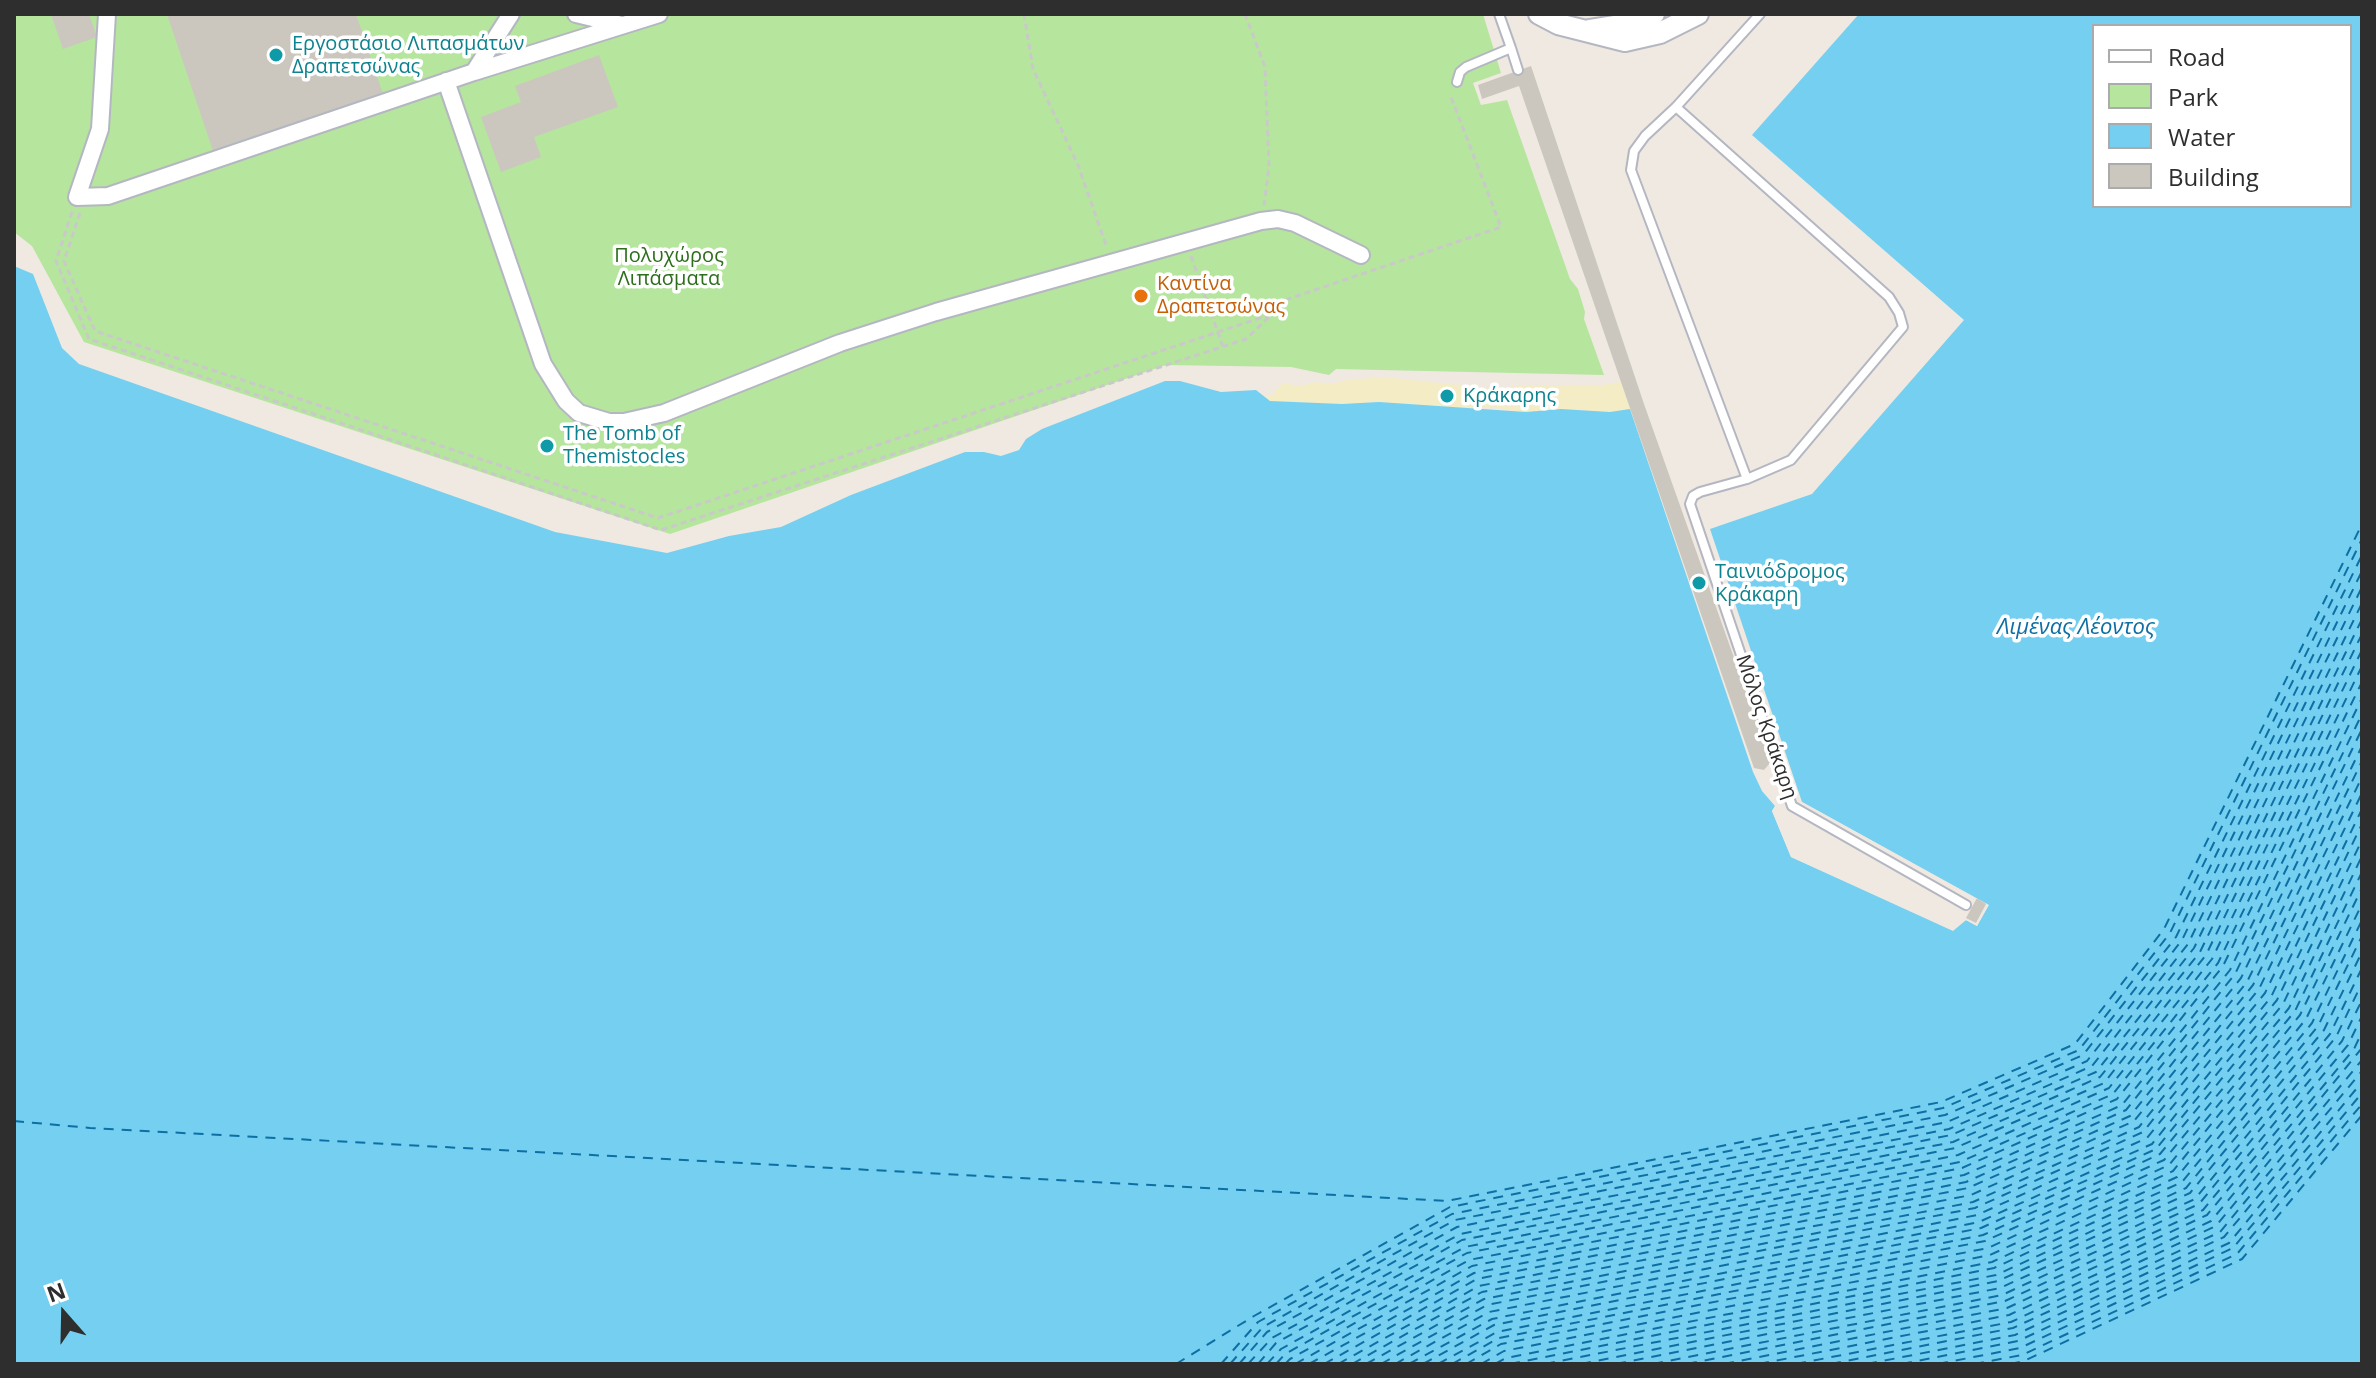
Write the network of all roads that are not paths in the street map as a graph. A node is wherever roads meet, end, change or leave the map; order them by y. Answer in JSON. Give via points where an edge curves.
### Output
{"nodes":[{"id":1,"x":107,"y":14,"type":"edge"},
{"id":2,"x":511,"y":14,"type":"edge"},
{"id":3,"x":576,"y":14,"type":"edge"},
{"id":4,"x":659,"y":14,"type":"edge"},
{"id":5,"x":1499,"y":14,"type":"edge"},
{"id":6,"x":1539,"y":14,"type":"edge"},
{"id":7,"x":1654,"y":14,"type":"edge"},
{"id":8,"x":1698,"y":14,"type":"edge"},
{"id":9,"x":1760,"y":14,"type":"edge"},
{"id":10,"x":623,"y":25,"type":"junction"},
{"id":11,"x":1585,"y":30,"type":"junction"},
{"id":12,"x":1511,"y":48,"type":"junction"},
{"id":13,"x":1518,"y":70,"type":"dead end"},
{"id":14,"x":474,"y":72,"type":"junction"},
{"id":15,"x":446,"y":81,"type":"junction"},
{"id":16,"x":1457,"y":82,"type":"dead end"},
{"id":17,"x":1676,"y":107,"type":"junction"},
{"id":18,"x":1361,"y":255,"type":"dead end"},
{"id":19,"x":1747,"y":479,"type":"junction"},
{"id":20,"x":1966,"y":905,"type":"dead end"}],
"edges":[{"from":1,"to":15,"type":"street","via":[[100,129],[77,197],[108,196]]},
{"from":2,"to":14,"type":"street"},
{"from":3,"to":10,"type":"street"},
{"from":4,"to":10,"type":"street"},
{"from":5,"to":12,"type":"lane"},
{"from":6,"to":11,"type":"street"},
{"from":7,"to":11,"type":"street"},
{"from":8,"to":11,"type":"street","via":[[1635,40],[1614,40]]},
{"from":9,"to":17,"type":"lane"},
{"from":10,"to":14,"type":"street"},
{"from":12,"to":13,"type":"lane"},
{"from":12,"to":16,"type":"lane","via":[[1466,67]]},
{"from":14,"to":15,"type":"street"},
{"from":15,"to":18,"type":"street","via":[[543,364],[566,401],[595,418],[624,422],[664,413],[936,312],[1261,221],[1295,223]]},
{"from":17,"to":19,"type":"lane","via":[[1634,151],[1631,170]]},
{"from":17,"to":19,"type":"lane","via":[[1889,297],[1903,327],[1791,460]]},
{"from":19,"to":20,"type":"lane","name":"Μόλος Κράκαρη","via":[[1700,492],[1690,504],[1792,806]]}]}
